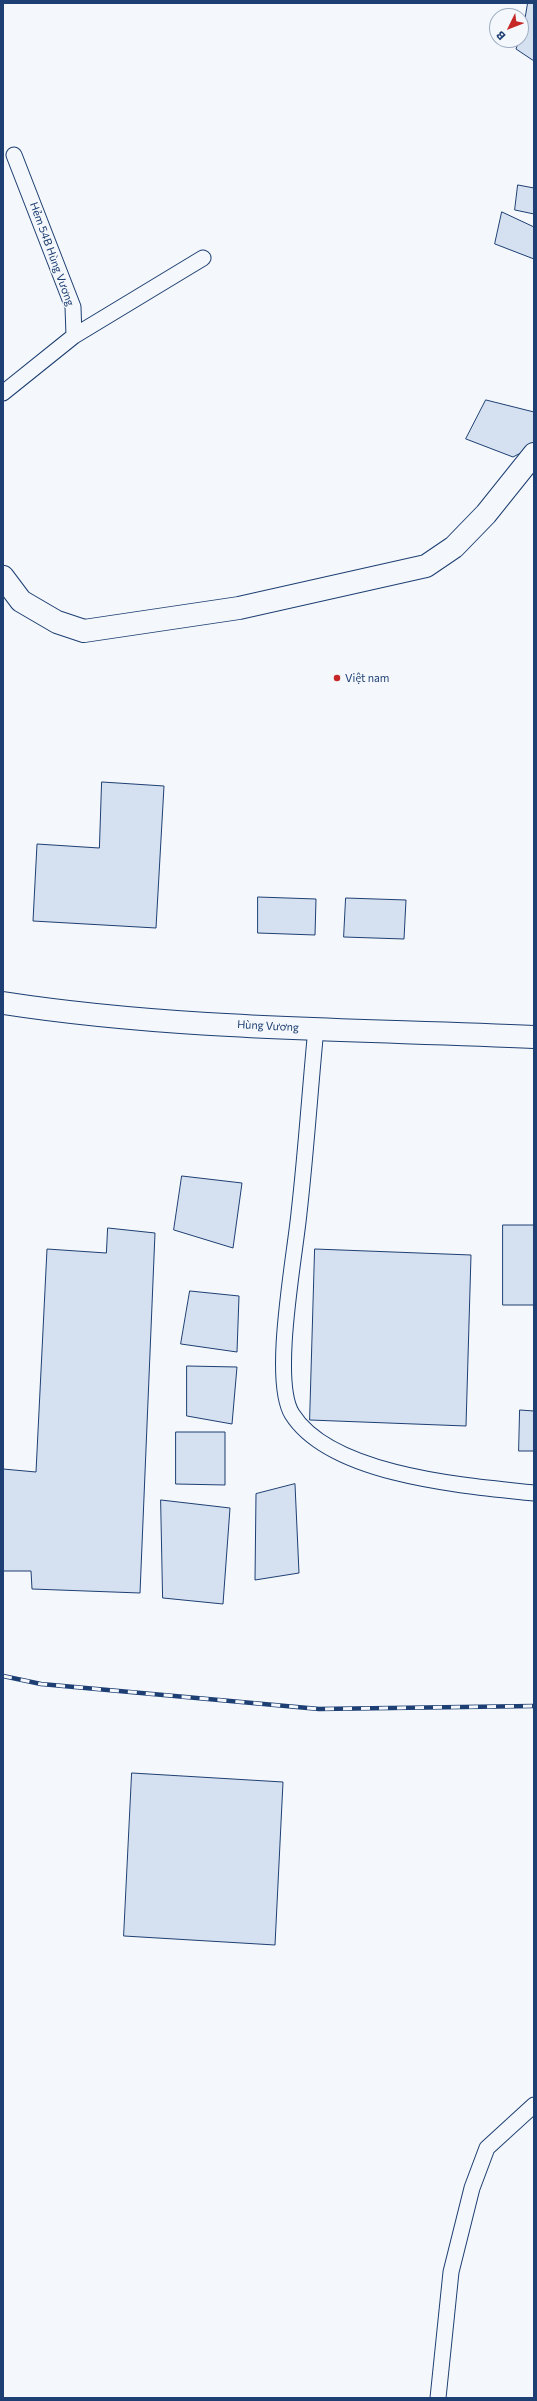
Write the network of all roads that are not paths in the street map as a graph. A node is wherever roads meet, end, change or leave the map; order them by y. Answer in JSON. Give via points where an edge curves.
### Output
{"nodes":[{"id":1,"x":14,"y":155,"type":"dead end"},
{"id":2,"x":203,"y":258,"type":"dead end"},
{"id":3,"x":74,"y":336,"type":"junction"},
{"id":4,"x":3,"y":393,"type":"edge"},
{"id":5,"x":534,"y":454,"type":"edge"},
{"id":6,"x":3,"y":577,"type":"edge"},
{"id":7,"x":3,"y":1003,"type":"edge"},
{"id":8,"x":316,"y":1028,"type":"junction"},
{"id":9,"x":534,"y":1037,"type":"edge"},
{"id":10,"x":534,"y":1493,"type":"edge"},
{"id":11,"x":534,"y":2105,"type":"edge"},
{"id":12,"x":438,"y":2398,"type":"edge"}],
"edges":[{"from":1,"to":3,"type":"lane","name":"Hẻm 54B Hùng Vương","via":[[72,307]]},
{"from":2,"to":3,"type":"lane"},
{"from":3,"to":4,"type":"lane"},
{"from":5,"to":6,"type":"main road","via":[[486,514],[454,548],[426,566],[239,608],[84,631],[57,622],[20,601]]},
{"from":7,"to":8,"type":"main road","name":"Hùng Vương","via":[[77,1015]]},
{"from":8,"to":9,"type":"main road","name":"Hùng Vương"},
{"from":8,"to":10,"type":"lane","via":[[284,1345],[286,1400],[292,1414],[312,1436],[350,1458],[387,1470],[455,1485]]},
{"from":11,"to":12,"type":"lane","via":[[487,2148],[472,2188],[451,2272]]}]}
